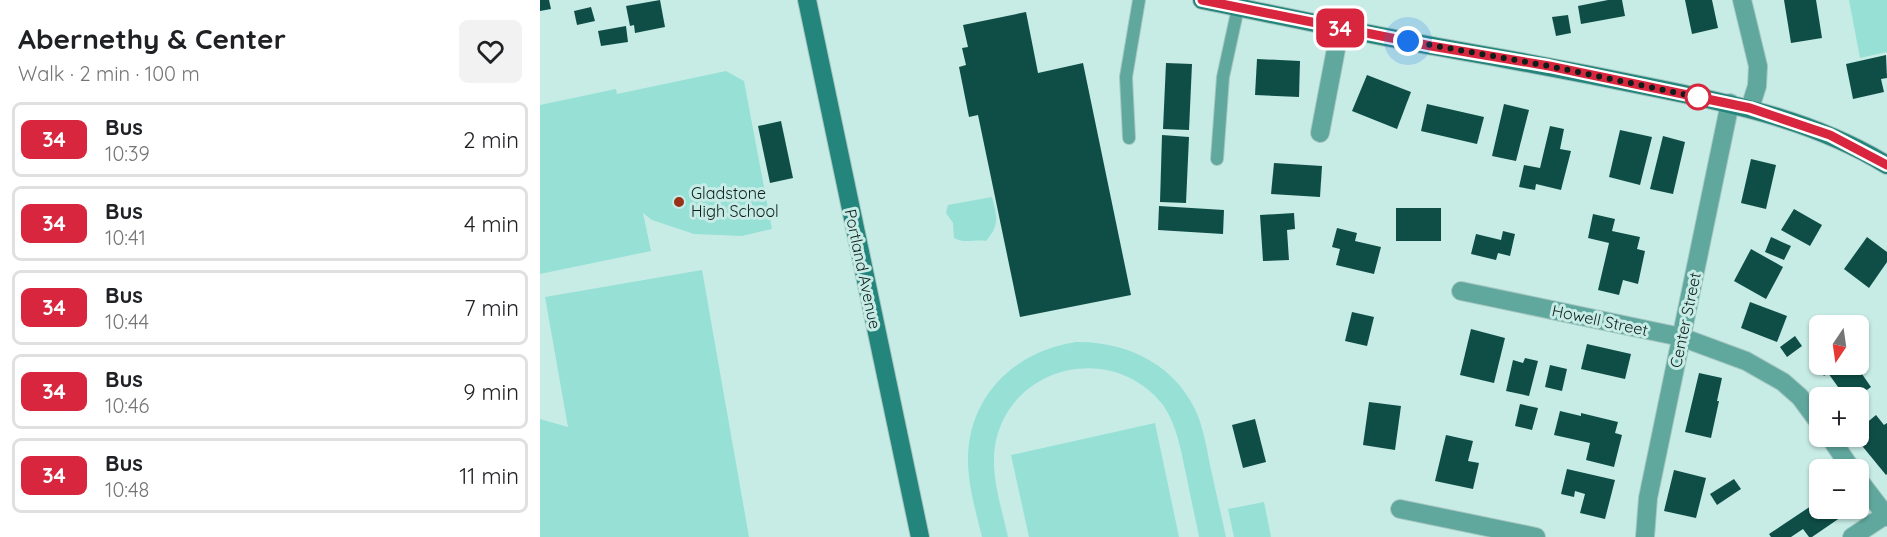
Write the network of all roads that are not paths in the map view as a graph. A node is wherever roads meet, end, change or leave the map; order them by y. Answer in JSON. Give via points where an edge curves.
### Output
{"nodes":[{"id":1,"x":807,"y":0,"type":"edge"},
{"id":2,"x":1139,"y":0,"type":"edge"},
{"id":3,"x":1202,"y":0,"type":"edge"},
{"id":4,"x":1742,"y":0,"type":"edge"},
{"id":5,"x":1238,"y":8,"type":"junction"},
{"id":6,"x":1340,"y":28,"type":"junction"},
{"id":7,"x":1730,"y":103,"type":"junction"},
{"id":8,"x":1750,"y":108,"type":"junction"},
{"id":9,"x":1320,"y":133,"type":"dead end"},
{"id":10,"x":1129,"y":138,"type":"dead end"},
{"id":11,"x":1217,"y":159,"type":"dead end"},
{"id":12,"x":1887,"y":165,"type":"edge"},
{"id":13,"x":1461,"y":291,"type":"dead end"},
{"id":14,"x":1681,"y":337,"type":"junction"},
{"id":15,"x":1809,"y":409,"type":"edge"},
{"id":16,"x":1869,"y":493,"type":"edge"},
{"id":17,"x":1400,"y":509,"type":"dead end"},
{"id":18,"x":1886,"y":516,"type":"edge"},
{"id":19,"x":920,"y":537,"type":"edge"},
{"id":20,"x":1536,"y":537,"type":"edge"},
{"id":21,"x":1645,"y":537,"type":"edge"},
{"id":22,"x":1852,"y":537,"type":"edge"}],
"edges":[{"from":1,"to":19,"type":"street","name":"Portland Avenue"},
{"from":2,"to":10,"type":"lane","via":[[1126,76]]},
{"from":3,"to":5,"type":"street"},
{"from":4,"to":8,"type":"street","via":[[1758,66]]},
{"from":5,"to":6,"type":"street"},
{"from":5,"to":11,"type":"lane","via":[[1223,77]]},
{"from":6,"to":7,"type":"street"},
{"from":6,"to":9,"type":"street"},
{"from":7,"to":8,"type":"street"},
{"from":7,"to":14,"type":"street","name":"Center Street"},
{"from":8,"to":12,"type":"street","via":[[1820,131]]},
{"from":13,"to":14,"type":"street","name":"Howell Street"},
{"from":14,"to":15,"type":"street","name":"Howell Street","via":[[1769,372]]},
{"from":14,"to":21,"type":"street","name":"Center Street","via":[[1648,498]]},
{"from":16,"to":18,"type":"street"},
{"from":17,"to":20,"type":"street"},
{"from":18,"to":22,"type":"street"}]}
